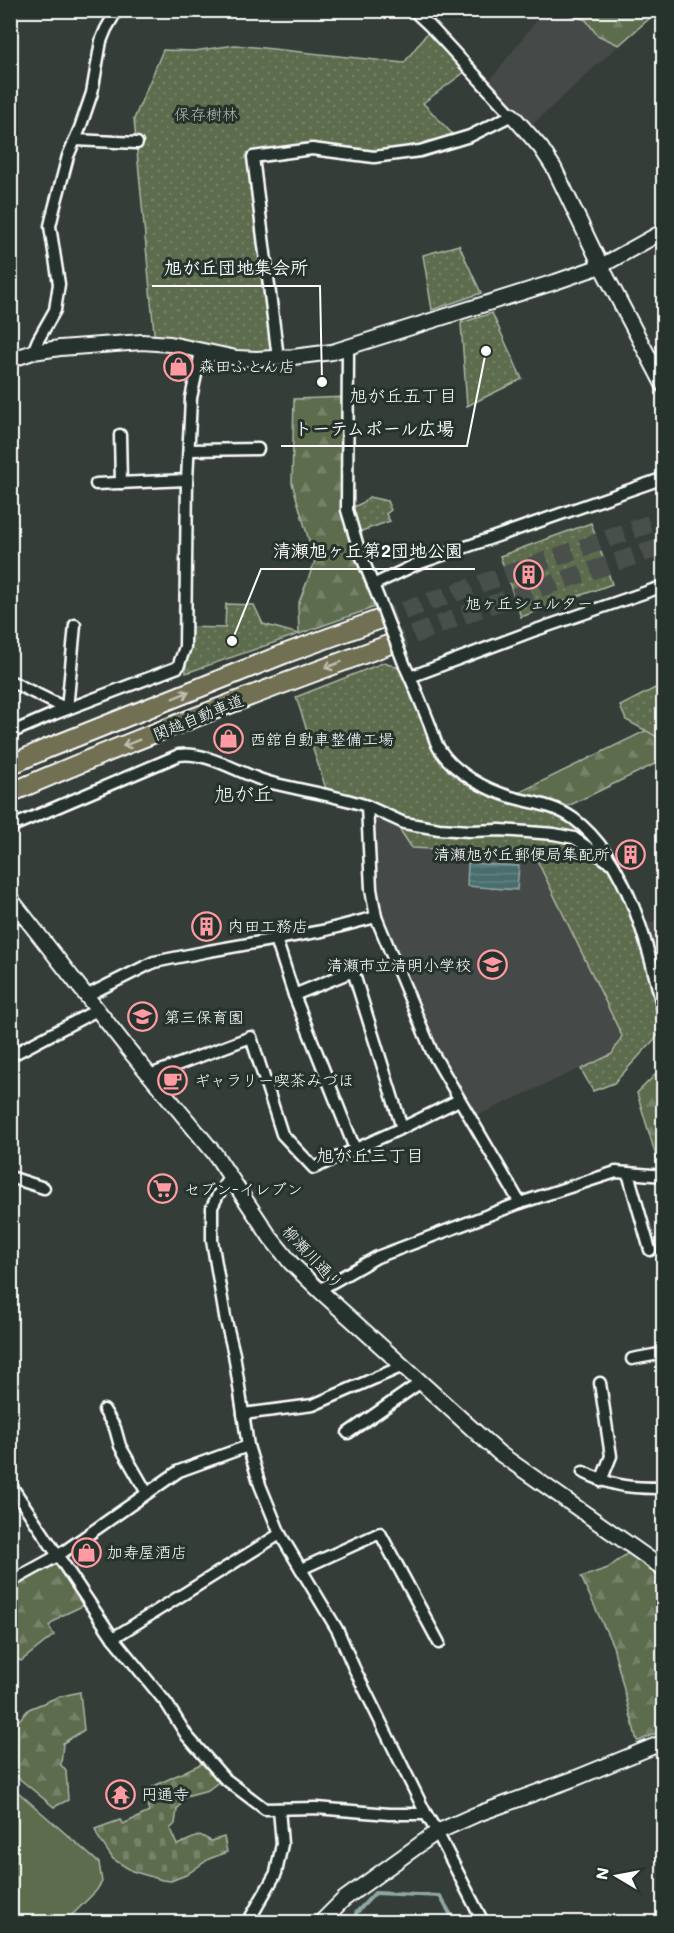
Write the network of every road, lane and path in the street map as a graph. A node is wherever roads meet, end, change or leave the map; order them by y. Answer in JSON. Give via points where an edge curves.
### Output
{"nodes":[{"id":1,"x":117,"y":10,"type":"edge"},
{"id":2,"x":413,"y":10,"type":"edge"},
{"id":3,"x":512,"y":115,"type":"junction"},
{"id":4,"x":75,"y":140,"type":"junction"},
{"id":5,"x":137,"y":143,"type":"dead end"},
{"id":6,"x":663,"y":231,"type":"edge"},
{"id":7,"x":601,"y":266,"type":"junction"},
{"id":8,"x":348,"y":348,"type":"junction"},
{"id":9,"x":201,"y":351,"type":"junction"},
{"id":10,"x":33,"y":352,"type":"junction"},
{"id":11,"x":278,"y":358,"type":"junction"},
{"id":12,"x":10,"y":360,"type":"edge"},
{"id":13,"x":663,"y":386,"type":"edge"},
{"id":14,"x":120,"y":435,"type":"dead end"},
{"id":15,"x":258,"y":449,"type":"dead end"},
{"id":16,"x":189,"y":450,"type":"junction"},
{"id":17,"x":663,"y":478,"type":"edge"},
{"id":18,"x":187,"y":480,"type":"junction"},
{"id":19,"x":121,"y":483,"type":"junction"},
{"id":20,"x":96,"y":484,"type":"dead end"},
{"id":21,"x":373,"y":585,"type":"junction"},
{"id":22,"x":663,"y":586,"type":"edge"},
{"id":23,"x":379,"y":611,"type":"junction"},
{"id":24,"x":75,"y":625,"type":"dead end"},
{"id":25,"x":388,"y":645,"type":"tunnel mouth"},
{"id":26,"x":410,"y":677,"type":"junction"},
{"id":27,"x":10,"y":681,"type":"edge"},
{"id":28,"x":67,"y":709,"type":"junction"},
{"id":29,"x":10,"y":732,"type":"edge"},
{"id":30,"x":10,"y":765,"type":"edge"},
{"id":31,"x":10,"y":793,"type":"edge"},
{"id":32,"x":367,"y":806,"type":"junction"},
{"id":33,"x":10,"y":826,"type":"edge"},
{"id":34,"x":612,"y":864,"type":"junction"},
{"id":35,"x":10,"y":898,"type":"edge"},
{"id":36,"x":376,"y":917,"type":"junction"},
{"id":37,"x":276,"y":939,"type":"junction"},
{"id":38,"x":294,"y":995,"type":"junction"},
{"id":39,"x":86,"y":996,"type":"junction"},
{"id":40,"x":97,"y":1010,"type":"junction"},
{"id":41,"x":663,"y":1014,"type":"edge"},
{"id":42,"x":10,"y":1056,"type":"edge"},
{"id":43,"x":150,"y":1075,"type":"junction"},
{"id":44,"x":459,"y":1100,"type":"junction"},
{"id":45,"x":402,"y":1128,"type":"junction"},
{"id":46,"x":355,"y":1149,"type":"junction"},
{"id":47,"x":628,"y":1173,"type":"junction"},
{"id":48,"x":230,"y":1176,"type":"junction"},
{"id":49,"x":663,"y":1176,"type":"edge"},
{"id":50,"x":10,"y":1177,"type":"edge"},
{"id":51,"x":44,"y":1188,"type":"dead end"},
{"id":52,"x":520,"y":1203,"type":"junction"},
{"id":53,"x":650,"y":1250,"type":"dead end"},
{"id":54,"x":319,"y":1290,"type":"junction"},
{"id":55,"x":663,"y":1353,"type":"edge"},
{"id":56,"x":632,"y":1359,"type":"dead end"},
{"id":57,"x":403,"y":1366,"type":"junction"},
{"id":58,"x":421,"y":1382,"type":"junction"},
{"id":59,"x":600,"y":1383,"type":"dead end"},
{"id":60,"x":104,"y":1410,"type":"dead end"},
{"id":61,"x":243,"y":1414,"type":"junction"},
{"id":62,"x":348,"y":1433,"type":"dead end"},
{"id":63,"x":248,"y":1446,"type":"junction"},
{"id":64,"x":584,"y":1472,"type":"dead end"},
{"id":65,"x":601,"y":1481,"type":"junction"},
{"id":66,"x":663,"y":1488,"type":"edge"},
{"id":67,"x":12,"y":1490,"type":"edge"},
{"id":68,"x":147,"y":1493,"type":"junction"},
{"id":69,"x":280,"y":1534,"type":"junction"},
{"id":70,"x":59,"y":1555,"type":"junction"},
{"id":71,"x":301,"y":1569,"type":"junction"},
{"id":72,"x":663,"y":1569,"type":"edge"},
{"id":73,"x":10,"y":1582,"type":"edge"},
{"id":74,"x":113,"y":1638,"type":"junction"},
{"id":75,"x":439,"y":1643,"type":"dead end"},
{"id":76,"x":663,"y":1742,"type":"edge"},
{"id":77,"x":279,"y":1809,"type":"junction"},
{"id":78,"x":426,"y":1814,"type":"junction"},
{"id":79,"x":437,"y":1832,"type":"junction"},
{"id":80,"x":248,"y":1923,"type":"edge"},
{"id":81,"x":321,"y":1923,"type":"edge"},
{"id":82,"x":483,"y":1923,"type":"edge"}],
"edges":[{"from":1,"to":4,"type":"street","via":[[101,41],[92,93]]},
{"from":2,"to":3,"type":"street"},
{"from":3,"to":7,"type":"street","via":[[554,168]]},
{"from":3,"to":11,"type":"street","via":[[470,136],[420,151],[374,157],[312,149],[252,157]]},
{"from":4,"to":5,"type":"street"},
{"from":4,"to":10,"type":"street","via":[[50,226],[59,284],[55,310]]},
{"from":6,"to":7,"type":"street"},
{"from":7,"to":8,"type":"street"},
{"from":7,"to":13,"type":"street"},
{"from":8,"to":11,"type":"street"},
{"from":8,"to":21,"type":"street","via":[[347,510]]},
{"from":9,"to":10,"type":"street","via":[[142,342]]},
{"from":9,"to":11,"type":"street","via":[[236,358]]},
{"from":9,"to":16,"type":"street","via":[[191,398]]},
{"from":10,"to":12,"type":"street"},
{"from":14,"to":19,"type":"street"},
{"from":15,"to":16,"type":"street"},
{"from":16,"to":18,"type":"street"},
{"from":17,"to":21,"type":"street","via":[[417,564]]},
{"from":18,"to":19,"type":"street"},
{"from":18,"to":28,"type":"street","via":[[184,647],[178,667]]},
{"from":19,"to":20,"type":"street"},
{"from":21,"to":23,"type":"street"},
{"from":22,"to":26,"type":"street"},
{"from":23,"to":26,"type":"street","bridge":true},
{"from":30,"to":23,"type":"highway","name":"関越自動車道","one_way":true,"via":[[284,654]]},
{"from":24,"to":28,"type":"street"},
{"from":25,"to":31,"type":"highway","name":"関越自動車道","one_way":true},
{"from":26,"to":34,"type":"street","via":[[440,749],[456,768],[510,797],[560,810],[595,838]]},
{"from":27,"to":28,"type":"street"},
{"from":28,"to":29,"type":"street"},
{"from":32,"to":33,"type":"street","via":[[269,783],[188,754]]},
{"from":32,"to":34,"type":"street","via":[[404,823],[439,829],[500,830],[574,838]]},
{"from":32,"to":36,"type":"street"},
{"from":34,"to":41,"type":"street","via":[[634,910],[654,970]]},
{"from":35,"to":39,"type":"street","name":"柳瀬川通り"},
{"from":36,"to":37,"type":"street"},
{"from":36,"to":44,"type":"street","via":[[432,1052]]},
{"from":37,"to":38,"type":"street"},
{"from":37,"to":39,"type":"street","via":[[154,962]]},
{"from":38,"to":45,"type":"street","via":[[353,971]]},
{"from":38,"to":46,"type":"street"},
{"from":39,"to":40,"type":"street","name":"柳瀬川通り"},
{"from":40,"to":42,"type":"street"},
{"from":40,"to":43,"type":"street","name":"柳瀬川通り"},
{"from":43,"to":46,"type":"street","via":[[250,1037],[282,1134],[314,1168]]},
{"from":43,"to":48,"type":"street","name":"柳瀬川通り"},
{"from":44,"to":45,"type":"street"},
{"from":44,"to":52,"type":"street"},
{"from":45,"to":46,"type":"street"},
{"from":47,"to":49,"type":"street"},
{"from":47,"to":52,"type":"street","via":[[616,1172]]},
{"from":47,"to":53,"type":"street"},
{"from":48,"to":54,"type":"street","name":"柳瀬川通り","via":[[270,1237]]},
{"from":48,"to":61,"type":"street","via":[[212,1208],[212,1240]]},
{"from":50,"to":51,"type":"street"},
{"from":52,"to":54,"type":"street","via":[[377,1257]]},
{"from":54,"to":57,"type":"street","name":"柳瀬川通り"},
{"from":55,"to":56,"type":"street"},
{"from":57,"to":58,"type":"street","name":"柳瀬川通り"},
{"from":57,"to":61,"type":"street","via":[[313,1405]]},
{"from":58,"to":62,"type":"street"},
{"from":58,"to":72,"type":"street","name":"柳瀬川通り","via":[[499,1453]]},
{"from":59,"to":65,"type":"street","via":[[611,1456]]},
{"from":60,"to":68,"type":"street"},
{"from":61,"to":63,"type":"street"},
{"from":63,"to":68,"type":"street","via":[[178,1471]]},
{"from":63,"to":69,"type":"street"},
{"from":64,"to":65,"type":"street"},
{"from":65,"to":66,"type":"street","via":[[627,1488]]},
{"from":67,"to":70,"type":"street"},
{"from":68,"to":70,"type":"street"},
{"from":69,"to":71,"type":"street"},
{"from":69,"to":74,"type":"street"},
{"from":70,"to":73,"type":"street"},
{"from":70,"to":74,"type":"street"},
{"from":71,"to":75,"type":"street","via":[[380,1533]]},
{"from":71,"to":78,"type":"street","via":[[338,1631]]},
{"from":74,"to":77,"type":"street","via":[[207,1761],[265,1809]]},
{"from":76,"to":79,"type":"street"},
{"from":77,"to":78,"type":"street"},
{"from":77,"to":80,"type":"street","via":[[282,1844],[276,1873]]},
{"from":78,"to":79,"type":"street"},
{"from":79,"to":81,"type":"street","via":[[344,1899]]},
{"from":79,"to":82,"type":"street"}]}
